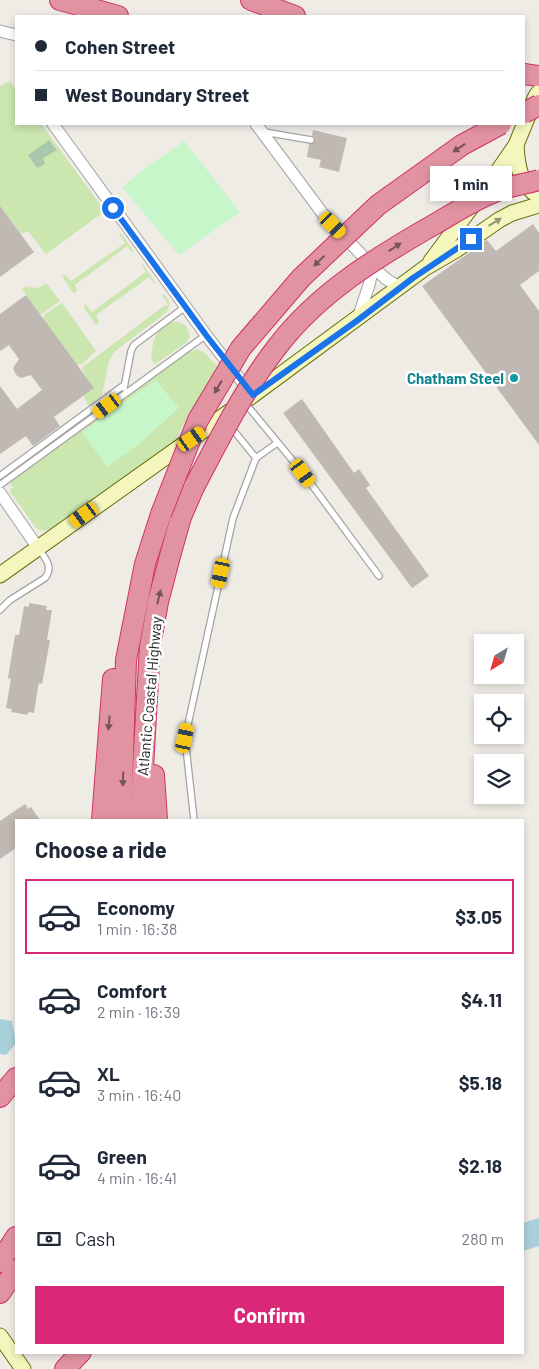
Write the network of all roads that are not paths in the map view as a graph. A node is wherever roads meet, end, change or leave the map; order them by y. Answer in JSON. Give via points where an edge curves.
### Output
{"nodes":[{"id":1,"x":60,"y":0,"type":"edge"},
{"id":2,"x":251,"y":0,"type":"edge"},
{"id":3,"x":114,"y":15,"type":"edge"},
{"id":4,"x":292,"y":15,"type":"edge"},
{"id":5,"x":0,"y":31,"type":"edge"},
{"id":6,"x":15,"y":34,"type":"edge"},
{"id":7,"x":525,"y":74,"type":"edge"},
{"id":8,"x":539,"y":76,"type":"edge"},
{"id":9,"x":539,"y":92,"type":"edge"},
{"id":10,"x":539,"y":105,"type":"edge"},
{"id":11,"x":525,"y":112,"type":"edge"},
{"id":12,"x":525,"y":118,"type":"edge"},
{"id":13,"x":539,"y":119,"type":"edge"},
{"id":14,"x":525,"y":123,"type":"edge"},
{"id":15,"x":54,"y":125,"type":"edge"},
{"id":16,"x":499,"y":125,"type":"edge"},
{"id":17,"x":524,"y":125,"type":"edge"},
{"id":18,"x":259,"y":128,"type":"edge"},
{"id":19,"x":311,"y":140,"type":"dead end"},
{"id":20,"x":516,"y":145,"type":"junction"},
{"id":21,"x":539,"y":180,"type":"edge"},
{"id":22,"x":539,"y":196,"type":"edge"},
{"id":23,"x":539,"y":205,"type":"edge"},
{"id":24,"x":373,"y":267,"type":"junction"},
{"id":25,"x":426,"y":268,"type":"junction"},
{"id":26,"x":400,"y":287,"type":"junction"},
{"id":27,"x":185,"y":307,"type":"junction"},
{"id":28,"x":358,"y":320,"type":"junction"},
{"id":29,"x":206,"y":335,"type":"junction"},
{"id":30,"x":124,"y":385,"type":"junction"},
{"id":31,"x":123,"y":395,"type":"junction"},
{"id":32,"x":248,"y":399,"type":"junction"},
{"id":33,"x":222,"y":417,"type":"junction"},
{"id":34,"x":277,"y":443,"type":"junction"},
{"id":35,"x":256,"y":458,"type":"junction"},
{"id":36,"x":0,"y":476,"type":"edge"},
{"id":37,"x":0,"y":485,"type":"edge"},
{"id":38,"x":0,"y":493,"type":"edge"},
{"id":39,"x":38,"y":548,"type":"junction"},
{"id":40,"x":0,"y":575,"type":"edge"},
{"id":41,"x":379,"y":576,"type":"dead end"},
{"id":42,"x":136,"y":608,"type":"junction"},
{"id":43,"x":0,"y":610,"type":"edge"},
{"id":44,"x":148,"y":692,"type":"junction"},
{"id":45,"x":102,"y":819,"type":"edge"},
{"id":46,"x":121,"y":819,"type":"edge"},
{"id":47,"x":140,"y":819,"type":"edge"},
{"id":48,"x":157,"y":819,"type":"edge"},
{"id":49,"x":194,"y":819,"type":"edge"},
{"id":50,"x":15,"y":1079,"type":"edge"},
{"id":51,"x":0,"y":1098,"type":"edge"},
{"id":52,"x":15,"y":1239,"type":"edge"},
{"id":53,"x":0,"y":1262,"type":"edge"},
{"id":54,"x":15,"y":1271,"type":"edge"},
{"id":55,"x":0,"y":1293,"type":"edge"},
{"id":56,"x":0,"y":1336,"type":"edge"},
{"id":57,"x":79,"y":1354,"type":"edge"},
{"id":58,"x":23,"y":1369,"type":"edge"},
{"id":59,"x":65,"y":1369,"type":"edge"}],
"edges":[{"from":1,"to":3,"type":"highway"},
{"from":2,"to":4,"type":"highway"},
{"from":5,"to":6,"type":"street"},
{"from":7,"to":8,"type":"highway"},
{"from":9,"to":14,"type":"main road"},
{"from":10,"to":11,"type":"highway","bridge":true},
{"from":12,"to":13,"type":"highway"},
{"from":15,"to":27,"type":"street"},
{"from":16,"to":42,"type":"highway","name":"Atlantic Coastal Highway","one_way":true,"bridge":true,"via":[[462,145],[378,204],[301,278],[241,348],[198,420],[160,514]]},
{"from":17,"to":20,"type":"main road"},
{"from":18,"to":19,"type":"lane"},
{"from":18,"to":24,"type":"street","via":[[323,214]]},
{"from":20,"to":22,"type":"main road","via":[[523,181]]},
{"from":20,"to":25,"type":"main road"},
{"from":44,"to":21,"type":"highway","name":"Atlantic Coastal Highway","one_way":true,"bridge":true,"via":[[150,646],[158,602],[182,517],[194,487],[239,402],[278,346],[335,288],[399,244],[495,192]]},
{"from":25,"to":23,"type":"main road","one_way":true,"via":[[499,220]]},
{"from":24,"to":26,"type":"street"},
{"from":24,"to":28,"type":"street"},
{"from":25,"to":26,"type":"main road"},
{"from":26,"to":28,"type":"main road"},
{"from":27,"to":29,"type":"street"},
{"from":27,"to":30,"type":"lane","via":[[134,345]]},
{"from":28,"to":32,"type":"main road"},
{"from":29,"to":31,"type":"lane"},
{"from":29,"to":32,"type":"street"},
{"from":30,"to":31,"type":"lane"},
{"from":30,"to":36,"type":"lane"},
{"from":31,"to":37,"type":"lane"},
{"from":32,"to":33,"type":"main road"},
{"from":32,"to":34,"type":"lane"},
{"from":33,"to":35,"type":"lane"},
{"from":33,"to":39,"type":"main road"},
{"from":34,"to":35,"type":"lane"},
{"from":34,"to":41,"type":"lane"},
{"from":35,"to":49,"type":"lane","via":[[233,518],[185,738]]},
{"from":38,"to":39,"type":"street"},
{"from":39,"to":40,"type":"main road"},
{"from":39,"to":43,"type":"lane","via":[[50,564],[49,573]]},
{"from":42,"to":45,"type":"highway","one_way":true,"via":[[114,676]]},
{"from":42,"to":46,"type":"highway","name":"Atlantic Coastal Highway","one_way":true,"via":[[126,660]]},
{"from":44,"to":47,"type":"highway","name":"Atlantic Coastal Highway"},
{"from":44,"to":48,"type":"highway"},
{"from":50,"to":51,"type":"highway"},
{"from":52,"to":53,"type":"highway"},
{"from":54,"to":55,"type":"highway"},
{"from":56,"to":58,"type":"main road"},
{"from":57,"to":59,"type":"highway"}]}
